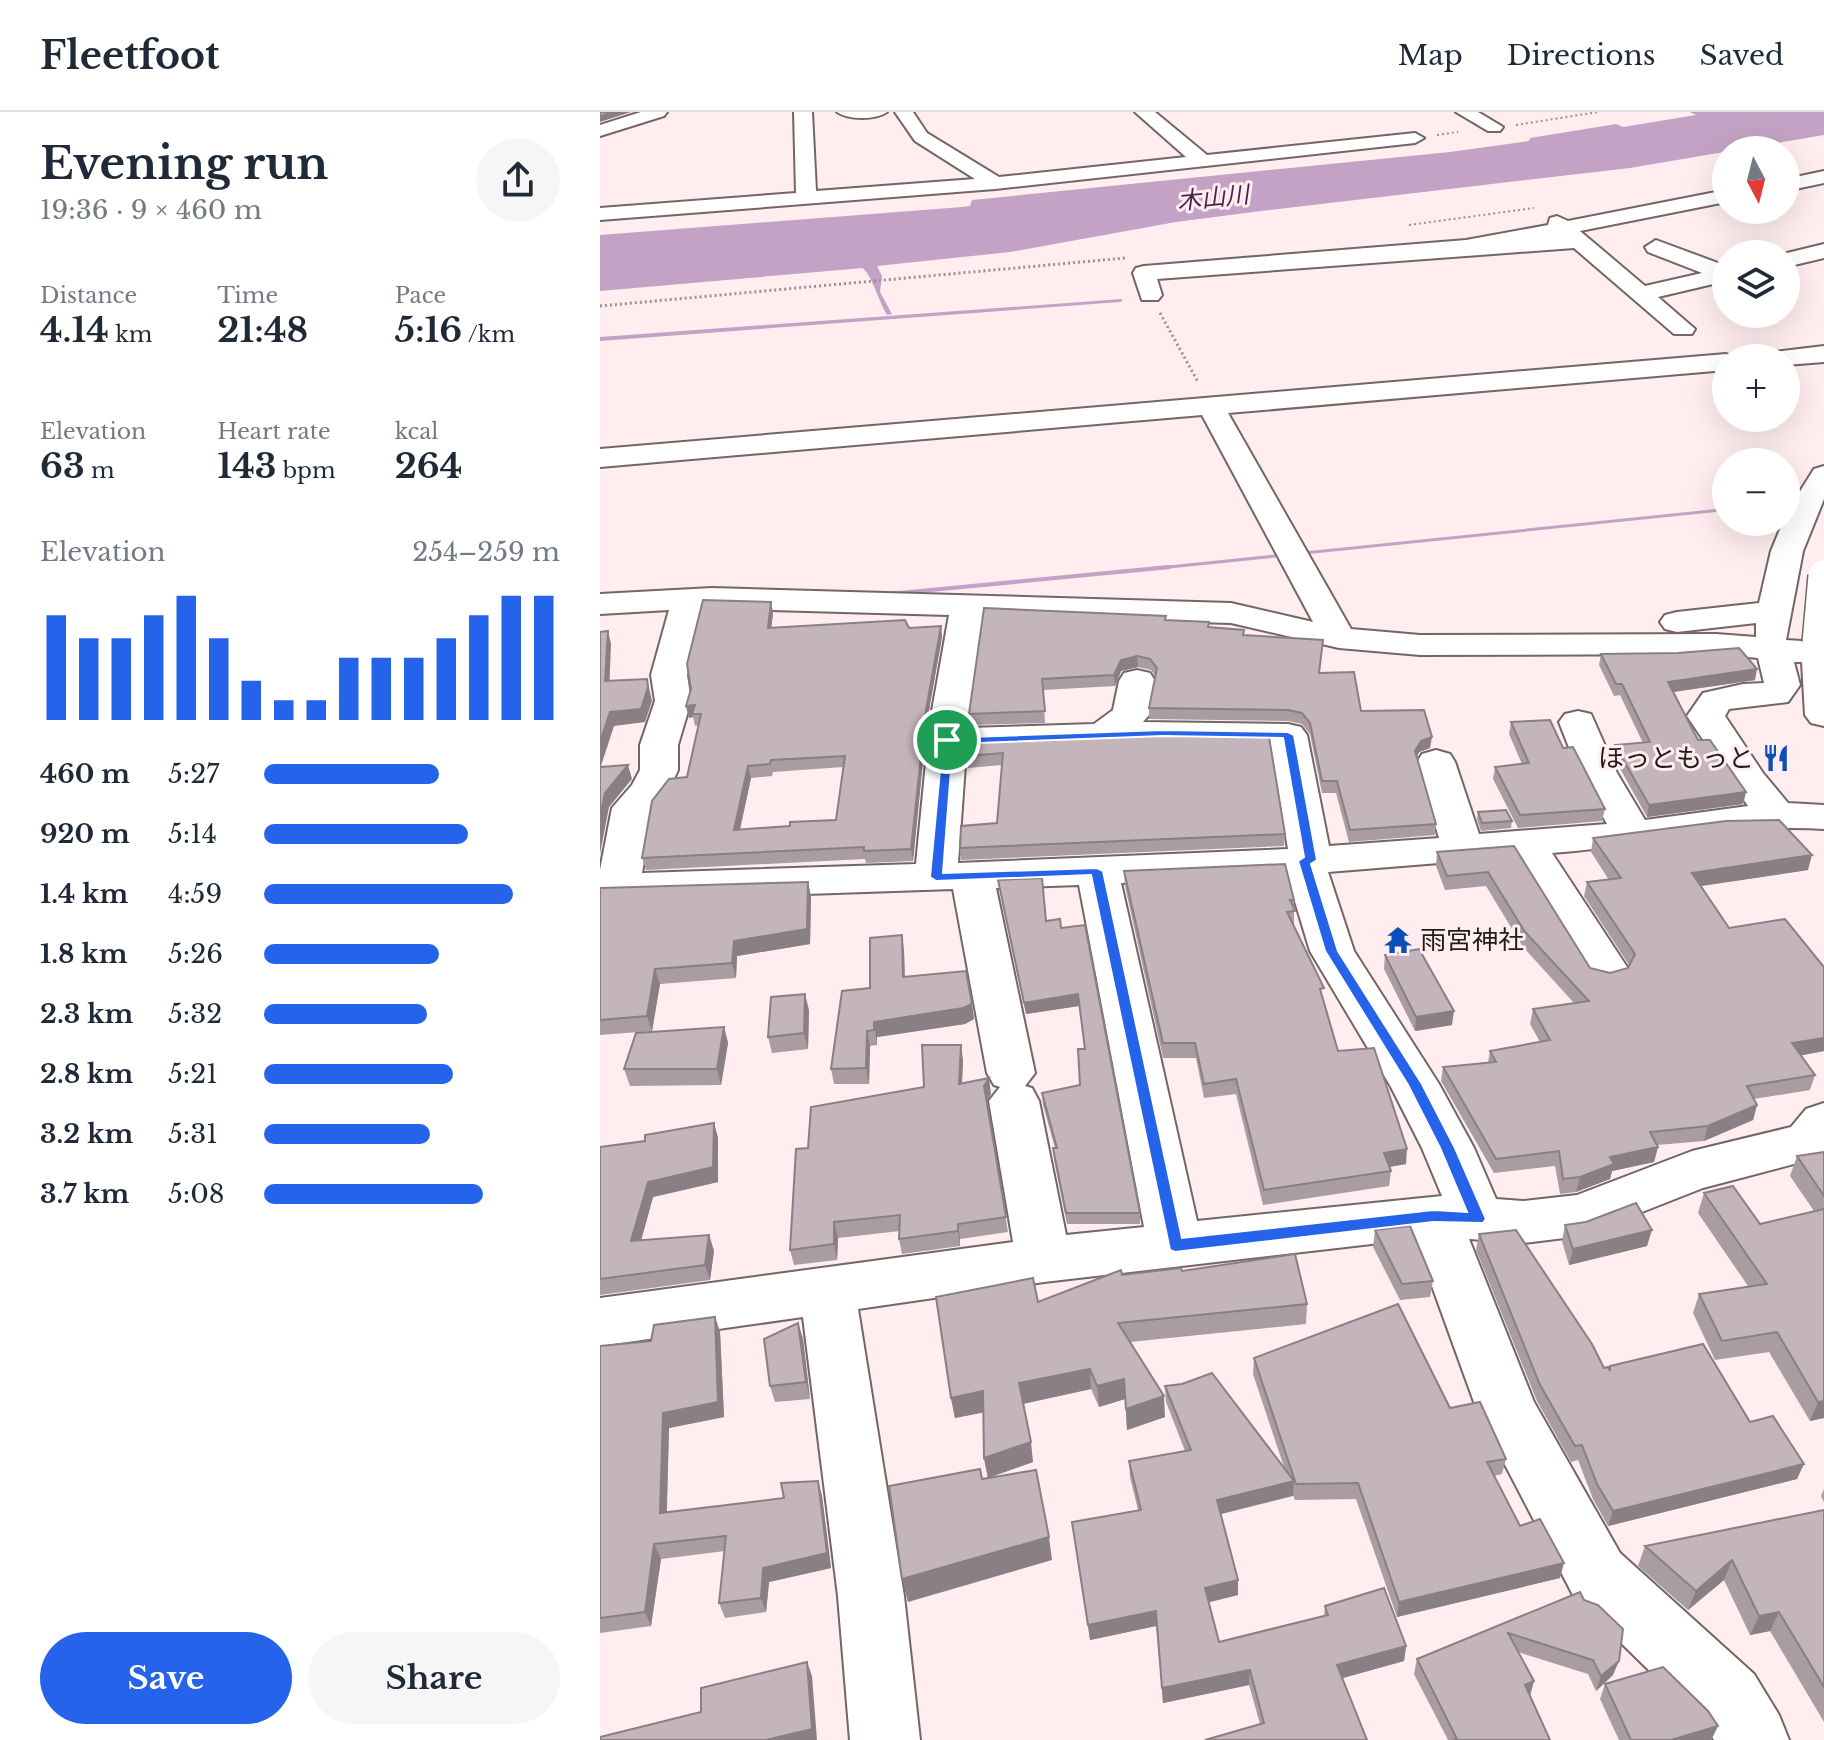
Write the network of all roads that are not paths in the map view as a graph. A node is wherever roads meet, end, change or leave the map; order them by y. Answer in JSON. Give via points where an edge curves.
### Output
{"nodes":[{"id":1,"x":658,"y":112,"type":"edge"},
{"id":2,"x":803,"y":112,"type":"edge"},
{"id":3,"x":846,"y":112,"type":"edge"},
{"id":4,"x":878,"y":112,"type":"edge"},
{"id":5,"x":904,"y":112,"type":"edge"},
{"id":6,"x":1144,"y":112,"type":"edge"},
{"id":7,"x":1465,"y":112,"type":"edge"},
{"id":8,"x":1392,"y":125,"type":"dead end"},
{"id":9,"x":1494,"y":127,"type":"dead end"},
{"id":10,"x":600,"y":131,"type":"edge"},
{"id":11,"x":1204,"y":162,"type":"junction"},
{"id":12,"x":1824,"y":177,"type":"edge"},
{"id":13,"x":1800,"y":182,"type":"edge"},
{"id":14,"x":995,"y":183,"type":"junction"},
{"id":15,"x":806,"y":198,"type":"junction"},
{"id":16,"x":1712,"y":199,"type":"edge"},
{"id":17,"x":600,"y":214,"type":"edge"},
{"id":18,"x":1564,"y":228,"type":"junction"},
{"id":19,"x":1656,"y":247,"type":"dead end"},
{"id":20,"x":1824,"y":251,"type":"edge"},
{"id":21,"x":1800,"y":257,"type":"edge"},
{"id":22,"x":1640,"y":294,"type":"junction"},
{"id":23,"x":1150,"y":295,"type":"road end"},
{"id":24,"x":1683,"y":329,"type":"dead end"},
{"id":25,"x":1824,"y":354,"type":"edge"},
{"id":26,"x":1800,"y":356,"type":"edge"},
{"id":27,"x":1712,"y":363,"type":"edge"},
{"id":28,"x":1210,"y":405,"type":"junction"},
{"id":29,"x":600,"y":458,"type":"edge"},
{"id":30,"x":1824,"y":475,"type":"edge"},
{"id":31,"x":1824,"y":576,"type":"edge"},
{"id":32,"x":689,"y":599,"type":"junction"},
{"id":33,"x":600,"y":604,"type":"edge"},
{"id":34,"x":967,"y":608,"type":"junction"},
{"id":35,"x":1774,"y":634,"type":"junction"},
{"id":36,"x":1339,"y":638,"type":"junction"},
{"id":37,"x":1609,"y":646,"type":"junction"},
{"id":38,"x":1819,"y":650,"type":"edge"},
{"id":39,"x":1137,"y":681,"type":"dead end"},
{"id":40,"x":1824,"y":715,"type":"edge"},
{"id":41,"x":1578,"y":722,"type":"dead end"},
{"id":42,"x":1103,"y":735,"type":"junction"},
{"id":43,"x":947,"y":740,"type":"junction"},
{"id":44,"x":1436,"y":762,"type":"dead end"},
{"id":45,"x":1776,"y":814,"type":"junction"},
{"id":46,"x":1824,"y":817,"type":"edge"},
{"id":47,"x":1632,"y":833,"type":"junction"},
{"id":48,"x":1525,"y":843,"type":"junction"},
{"id":49,"x":1463,"y":848,"type":"junction"},
{"id":50,"x":1308,"y":860,"type":"junction"},
{"id":51,"x":1097,"y":871,"type":"junction"},
{"id":52,"x":954,"y":876,"type":"junction"},
{"id":53,"x":609,"y":888,"type":"edge"},
{"id":54,"x":1606,"y":970,"type":"edge"},
{"id":55,"x":1824,"y":1122,"type":"edge"},
{"id":56,"x":1456,"y":1218,"type":"junction"},
{"id":57,"x":1175,"y":1245,"type":"junction"},
{"id":58,"x":1044,"y":1260,"type":"junction"},
{"id":59,"x":827,"y":1288,"type":"junction"},
{"id":60,"x":600,"y":1322,"type":"edge"},
{"id":61,"x":885,"y":1740,"type":"edge"},
{"id":62,"x":1754,"y":1740,"type":"edge"}],
"edges":[{"from":1,"to":10,"type":"street"},
{"from":2,"to":15,"type":"street"},
{"from":3,"to":4,"type":"street"},
{"from":5,"to":14,"type":"street","via":[[921,137]]},
{"from":6,"to":11,"type":"street"},
{"from":7,"to":9,"type":"street"},
{"from":8,"to":11,"type":"street","via":[[1415,138]]},
{"from":11,"to":14,"type":"street"},
{"from":12,"to":13,"type":"street"},
{"from":14,"to":15,"type":"street"},
{"from":15,"to":17,"type":"street"},
{"from":16,"to":18,"type":"street"},
{"from":18,"to":22,"type":"street"},
{"from":18,"to":23,"type":"street","via":[[1466,247],[1144,273]]},
{"from":19,"to":22,"type":"street","via":[[1726,274]]},
{"from":20,"to":21,"type":"street"},
{"from":22,"to":24,"type":"street"},
{"from":25,"to":26,"type":"street"},
{"from":27,"to":28,"type":"street"},
{"from":28,"to":29,"type":"street"},
{"from":28,"to":36,"type":"street"},
{"from":30,"to":35,"type":"street","via":[[1791,536]]},
{"from":31,"to":38,"type":"street","bridge":true},
{"from":32,"to":33,"type":"street"},
{"from":32,"to":34,"type":"street"},
{"from":32,"to":53,"type":"street","via":[[669,675],[673,701],[659,745],[659,770],[632,808]]},
{"from":34,"to":36,"type":"street","via":[[1231,613]]},
{"from":34,"to":43,"type":"street"},
{"from":35,"to":37,"type":"street","via":[[1611,629]]},
{"from":35,"to":45,"type":"street","via":[[1782,685],[1775,694],[1716,701],[1706,716]]},
{"from":36,"to":37,"type":"street","via":[[1420,645]]},
{"from":37,"to":38,"type":"street","via":[[1716,644]]},
{"from":38,"to":40,"type":"street"},
{"from":39,"to":42,"type":"street","via":[[1130,715]]},
{"from":41,"to":47,"type":"street","via":[[1598,773]]},
{"from":42,"to":43,"type":"street"},
{"from":42,"to":50,"type":"street","via":[[1288,735]]},
{"from":43,"to":52,"type":"street"},
{"from":44,"to":49,"type":"street"},
{"from":45,"to":46,"type":"street"},
{"from":45,"to":47,"type":"street"},
{"from":47,"to":48,"type":"street"},
{"from":48,"to":49,"type":"street"},
{"from":48,"to":54,"type":"street"},
{"from":49,"to":50,"type":"street"},
{"from":50,"to":51,"type":"street"},
{"from":50,"to":56,"type":"street","via":[[1332,951],[1448,1148]]},
{"from":51,"to":52,"type":"street"},
{"from":51,"to":57,"type":"street"},
{"from":52,"to":53,"type":"street"},
{"from":52,"to":58,"type":"street","via":[[1012,1087]]},
{"from":55,"to":56,"type":"street","via":[[1808,1142],[1692,1171],[1581,1215],[1523,1222]]},
{"from":56,"to":57,"type":"street"},
{"from":56,"to":62,"type":"street","via":[[1508,1413],[1597,1575],[1729,1699]]},
{"from":57,"to":58,"type":"street"},
{"from":58,"to":59,"type":"street"},
{"from":59,"to":60,"type":"street"},
{"from":59,"to":61,"type":"street","via":[[871,1596]]}]}
